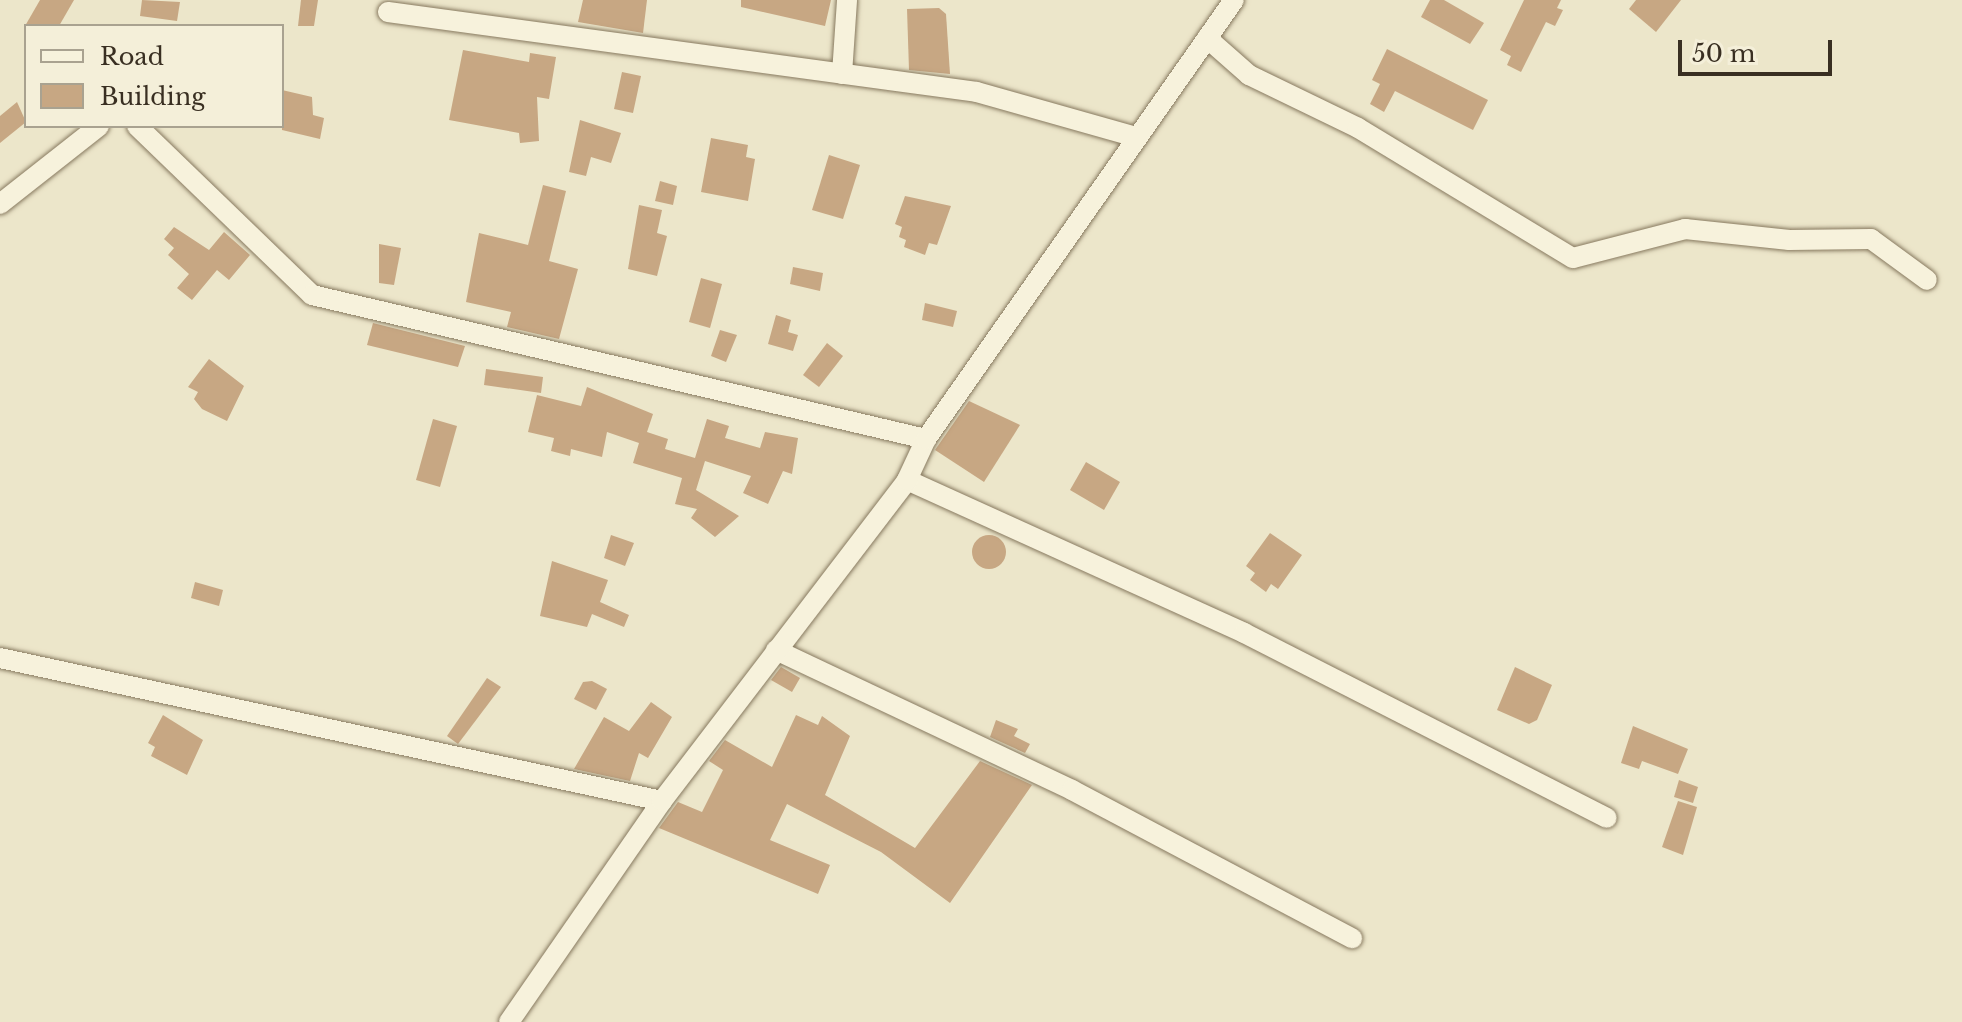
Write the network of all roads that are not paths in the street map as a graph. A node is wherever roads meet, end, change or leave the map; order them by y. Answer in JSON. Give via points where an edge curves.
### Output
{"nodes":[{"id":1,"x":847,"y":0,"type":"edge"},
{"id":2,"x":1234,"y":0,"type":"edge"},
{"id":3,"x":388,"y":12,"type":"dead end"},
{"id":4,"x":1207,"y":38,"type":"junction"},
{"id":5,"x":842,"y":74,"type":"junction"},
{"id":6,"x":96,"y":128,"type":"edge"},
{"id":7,"x":139,"y":128,"type":"edge"},
{"id":8,"x":1136,"y":137,"type":"junction"},
{"id":9,"x":0,"y":204,"type":"edge"},
{"id":10,"x":1927,"y":280,"type":"dead end"},
{"id":11,"x":926,"y":439,"type":"junction"},
{"id":12,"x":907,"y":480,"type":"junction"},
{"id":13,"x":776,"y":650,"type":"junction"},
{"id":14,"x":0,"y":658,"type":"edge"},
{"id":15,"x":662,"y":801,"type":"junction"},
{"id":16,"x":1607,"y":818,"type":"dead end"},
{"id":17,"x":1352,"y":938,"type":"dead end"},
{"id":18,"x":509,"y":1022,"type":"edge"}],
"edges":[{"from":1,"to":5,"type":"street"},
{"from":2,"to":4,"type":"street"},
{"from":3,"to":5,"type":"street"},
{"from":4,"to":8,"type":"street"},
{"from":4,"to":10,"type":"street","via":[[1249,75],[1358,128],[1573,258],[1685,229],[1789,240],[1871,239]]},
{"from":5,"to":8,"type":"street","via":[[977,92]]},
{"from":6,"to":9,"type":"street"},
{"from":7,"to":11,"type":"street","via":[[312,295]]},
{"from":8,"to":11,"type":"street"},
{"from":11,"to":12,"type":"street"},
{"from":12,"to":13,"type":"street"},
{"from":12,"to":16,"type":"street","via":[[1244,633]]},
{"from":13,"to":15,"type":"street"},
{"from":13,"to":17,"type":"street","via":[[1072,790]]},
{"from":14,"to":15,"type":"street"},
{"from":15,"to":18,"type":"street"}]}
